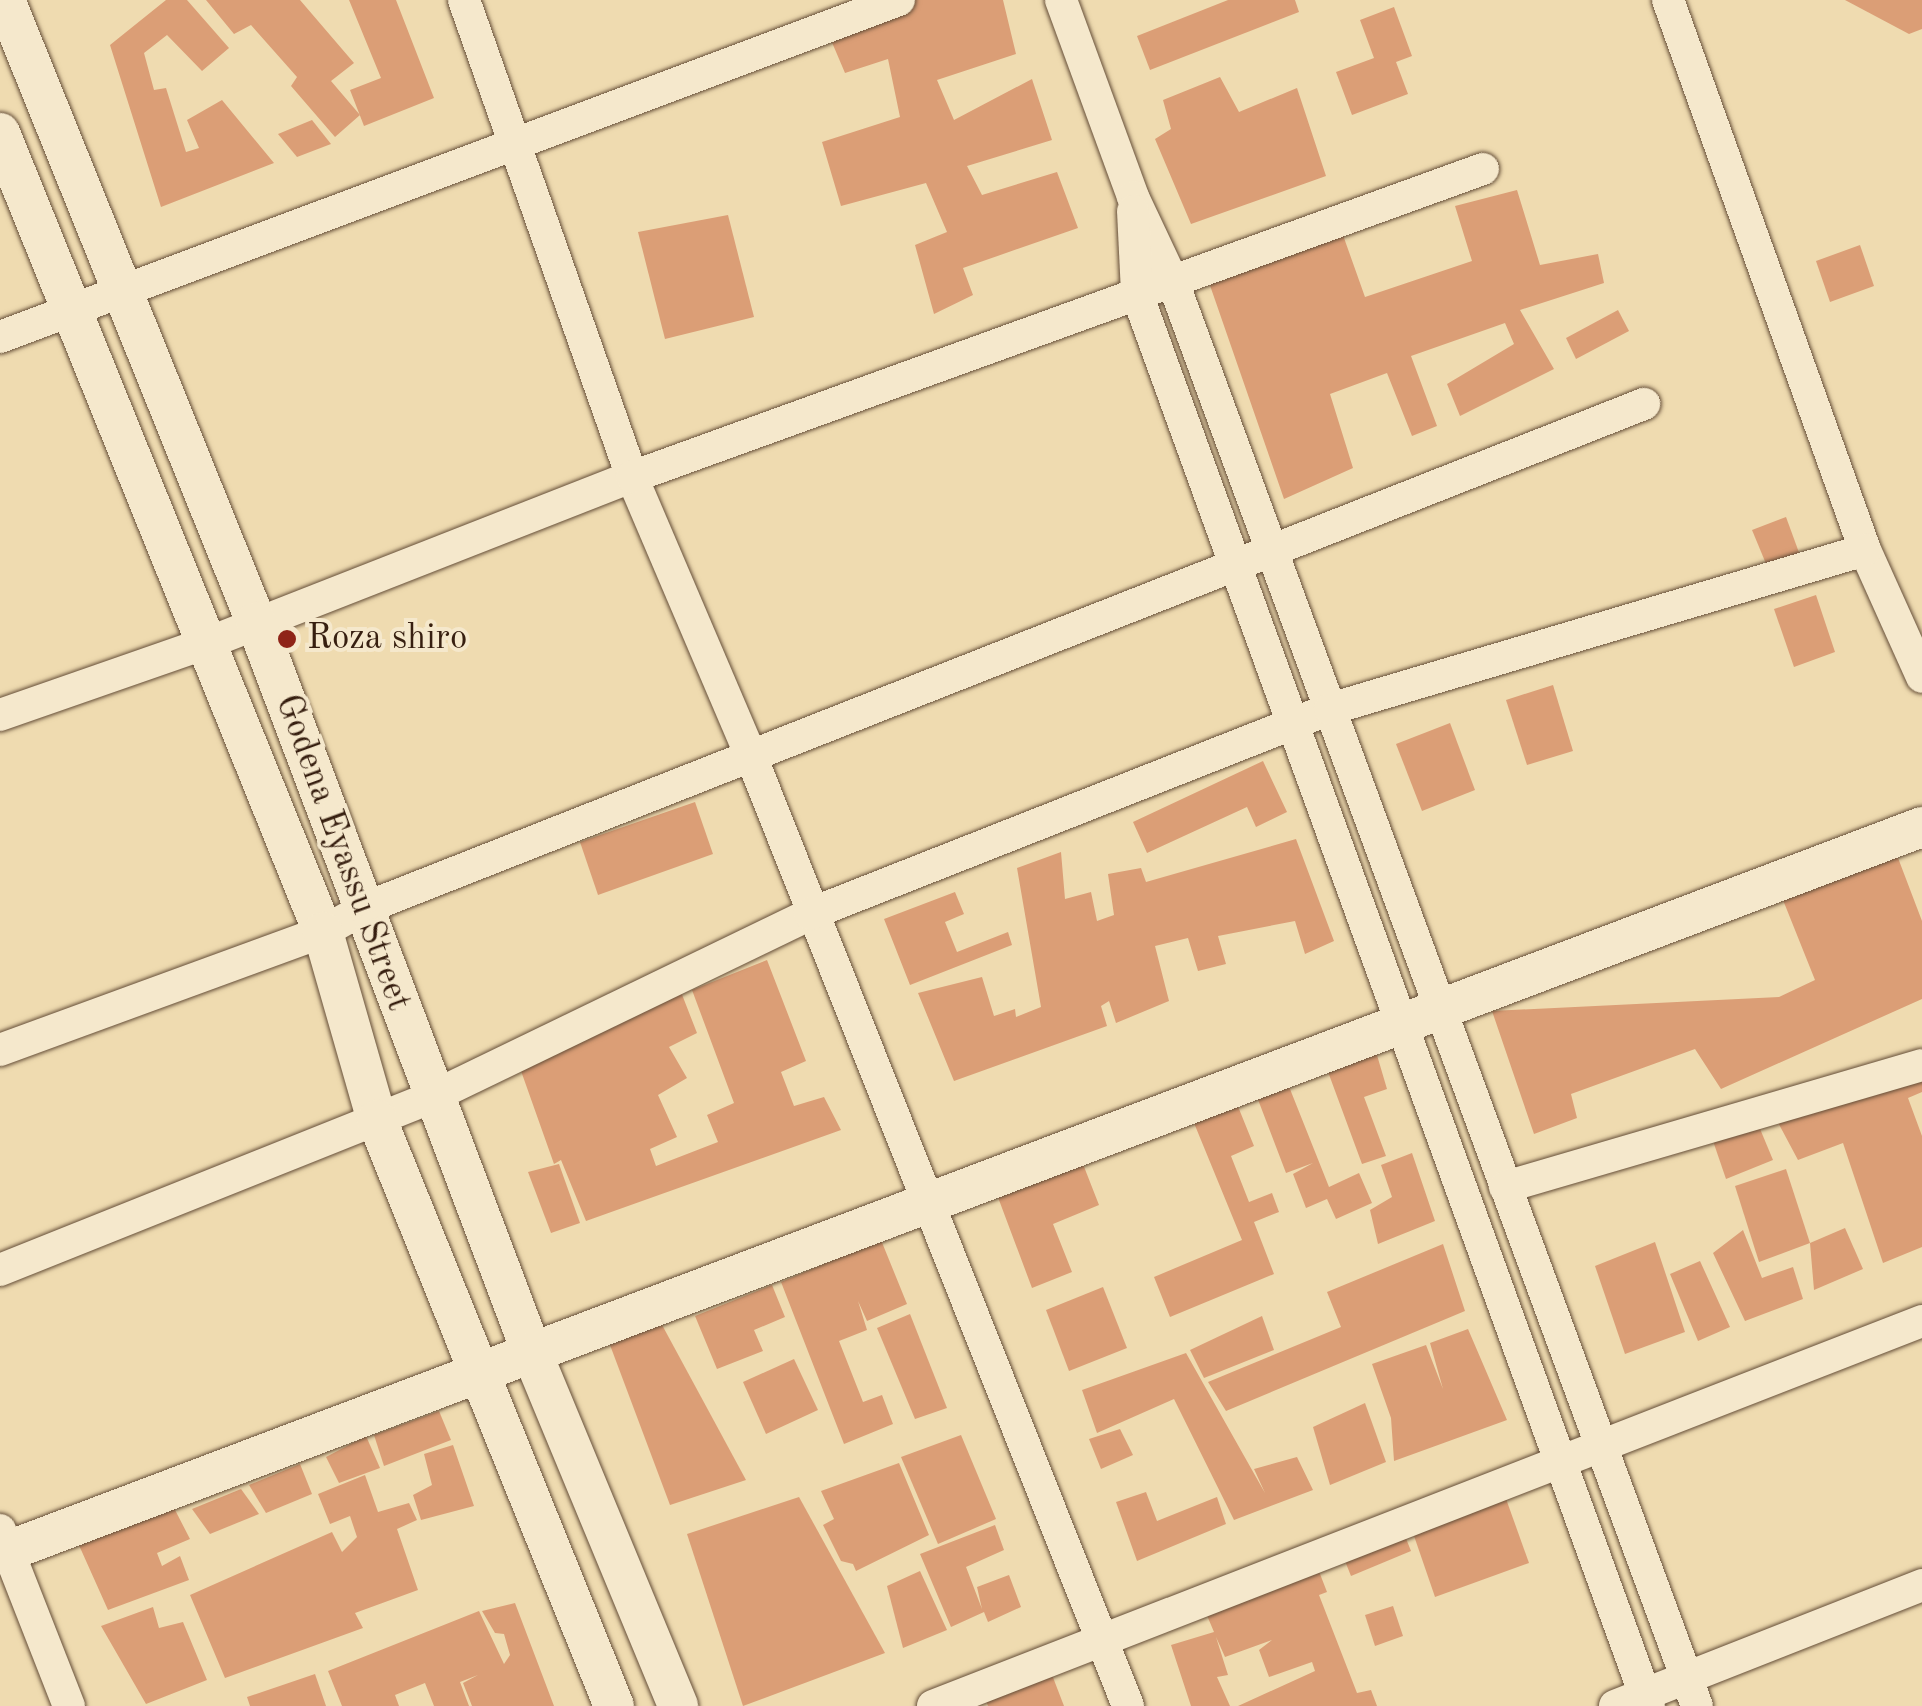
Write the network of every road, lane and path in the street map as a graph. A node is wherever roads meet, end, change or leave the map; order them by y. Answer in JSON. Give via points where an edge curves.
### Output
{"nodes":[{"id":1,"x":5,"y":0,"type":"edge"},
{"id":2,"x":464,"y":0,"type":"edge"},
{"id":3,"x":899,"y":0,"type":"edge"},
{"id":4,"x":1061,"y":0,"type":"edge"},
{"id":5,"x":1668,"y":0,"type":"edge"},
{"id":6,"x":0,"y":133,"type":"edge"},
{"id":7,"x":516,"y":147,"type":"junction"},
{"id":8,"x":1483,"y":169,"type":"dead end"},
{"id":9,"x":1133,"y":197,"type":"junction"},
{"id":10,"x":1174,"y":282,"type":"junction"},
{"id":11,"x":122,"y":294,"type":"junction"},
{"id":12,"x":1138,"y":294,"type":"junction"},
{"id":13,"x":72,"y":311,"type":"junction"},
{"id":14,"x":0,"y":338,"type":"edge"},
{"id":15,"x":1644,"y":404,"type":"dead end"},
{"id":16,"x":632,"y":477,"type":"junction"},
{"id":17,"x":1272,"y":550,"type":"junction"},
{"id":18,"x":1864,"y":550,"type":"junction"},
{"id":19,"x":1236,"y":564,"type":"junction"},
{"id":20,"x":256,"y":622,"type":"junction"},
{"id":21,"x":210,"y":642,"type":"junction"},
{"id":22,"x":1922,"y":677,"type":"edge"},
{"id":23,"x":1330,"y":709,"type":"junction"},
{"id":24,"x":0,"y":715,"type":"edge"},
{"id":25,"x":1293,"y":724,"type":"junction"},
{"id":26,"x":751,"y":756,"type":"junction"},
{"id":27,"x":1922,"y":828,"type":"edge"},
{"id":28,"x":365,"y":908,"type":"junction"},
{"id":29,"x":810,"y":914,"type":"junction"},
{"id":30,"x":324,"y":932,"type":"junction"},
{"id":31,"x":1440,"y":1010,"type":"junction"},
{"id":32,"x":1402,"y":1024,"type":"junction"},
{"id":33,"x":0,"y":1050,"type":"edge"},
{"id":34,"x":1922,"y":1065,"type":"edge"},
{"id":35,"x":432,"y":1097,"type":"junction"},
{"id":36,"x":377,"y":1120,"type":"junction"},
{"id":37,"x":1505,"y":1187,"type":"junction"},
{"id":38,"x":925,"y":1205,"type":"junction"},
{"id":39,"x":0,"y":1270,"type":"edge"},
{"id":40,"x":1922,"y":1321,"type":"edge"},
{"id":41,"x":532,"y":1353,"type":"junction"},
{"id":42,"x":484,"y":1371,"type":"junction"},
{"id":43,"x":1600,"y":1446,"type":"junction"},
{"id":44,"x":1560,"y":1462,"type":"junction"},
{"id":45,"x":3,"y":1545,"type":"edge"},
{"id":46,"x":1922,"y":1585,"type":"edge"},
{"id":47,"x":1102,"y":1640,"type":"junction"},
{"id":48,"x":1692,"y":1692,"type":"edge"},
{"id":49,"x":1637,"y":1702,"type":"edge"},
{"id":50,"x":69,"y":1706,"type":"edge"},
{"id":51,"x":614,"y":1706,"type":"edge"},
{"id":52,"x":678,"y":1706,"type":"edge"},
{"id":53,"x":934,"y":1706,"type":"edge"},
{"id":54,"x":1128,"y":1706,"type":"edge"}],
"edges":[{"from":1,"to":11,"type":"street","name":"Godena Eyassu Street"},
{"from":2,"to":7,"type":"street"},
{"from":3,"to":7,"type":"street"},
{"from":4,"to":9,"type":"street"},
{"from":5,"to":18,"type":"street"},
{"from":6,"to":13,"type":"street","name":"Godena Eyassu Street"},
{"from":7,"to":11,"type":"street"},
{"from":7,"to":16,"type":"street"},
{"from":8,"to":10,"type":"street"},
{"from":9,"to":10,"type":"street"},
{"from":9,"to":12,"type":"street"},
{"from":10,"to":12,"type":"street"},
{"from":10,"to":17,"type":"street"},
{"from":11,"to":13,"type":"street"},
{"from":11,"to":20,"type":"street","name":"Godena Eyassu Street"},
{"from":12,"to":16,"type":"street"},
{"from":12,"to":19,"type":"street"},
{"from":13,"to":14,"type":"street"},
{"from":13,"to":21,"type":"street","name":"Godena Eyassu Street"},
{"from":15,"to":17,"type":"street"},
{"from":16,"to":20,"type":"street"},
{"from":16,"to":26,"type":"street"},
{"from":17,"to":19,"type":"street"},
{"from":17,"to":23,"type":"street"},
{"from":18,"to":22,"type":"street"},
{"from":18,"to":23,"type":"street"},
{"from":19,"to":25,"type":"street"},
{"from":19,"to":26,"type":"street"},
{"from":20,"to":21,"type":"street"},
{"from":20,"to":28,"type":"street","name":"Godena Eyassu Street"},
{"from":21,"to":24,"type":"street"},
{"from":21,"to":30,"type":"street","name":"Godena Eyassu Street"},
{"from":23,"to":25,"type":"street"},
{"from":23,"to":31,"type":"street"},
{"from":25,"to":29,"type":"street"},
{"from":25,"to":32,"type":"street"},
{"from":26,"to":28,"type":"street"},
{"from":26,"to":29,"type":"street"},
{"from":27,"to":31,"type":"street"},
{"from":28,"to":30,"type":"street"},
{"from":28,"to":35,"type":"street","name":"Godena Eyassu Street"},
{"from":29,"to":35,"type":"street"},
{"from":29,"to":38,"type":"street"},
{"from":30,"to":33,"type":"street"},
{"from":30,"to":36,"type":"street","name":"Godena Eyassu Street"},
{"from":31,"to":32,"type":"street"},
{"from":31,"to":37,"type":"street"},
{"from":32,"to":38,"type":"street"},
{"from":32,"to":44,"type":"street"},
{"from":34,"to":37,"type":"street"},
{"from":35,"to":36,"type":"street"},
{"from":35,"to":41,"type":"street","name":"Godena Eyassu Street"},
{"from":36,"to":39,"type":"street"},
{"from":36,"to":42,"type":"street","name":"Godena Eyassu Street"},
{"from":37,"to":43,"type":"street"},
{"from":38,"to":41,"type":"street"},
{"from":38,"to":47,"type":"street"},
{"from":40,"to":43,"type":"street"},
{"from":41,"to":42,"type":"street"},
{"from":41,"to":52,"type":"street","name":"Godena Eyassu Street"},
{"from":42,"to":45,"type":"street"},
{"from":42,"to":51,"type":"street","name":"Godena Eyassu Street"},
{"from":43,"to":44,"type":"street"},
{"from":43,"to":48,"type":"street"},
{"from":44,"to":47,"type":"street"},
{"from":44,"to":49,"type":"street"},
{"from":45,"to":50,"type":"street"},
{"from":46,"to":48,"type":"street"},
{"from":47,"to":53,"type":"street"},
{"from":47,"to":54,"type":"street"},
{"from":48,"to":49,"type":"street"}]}
